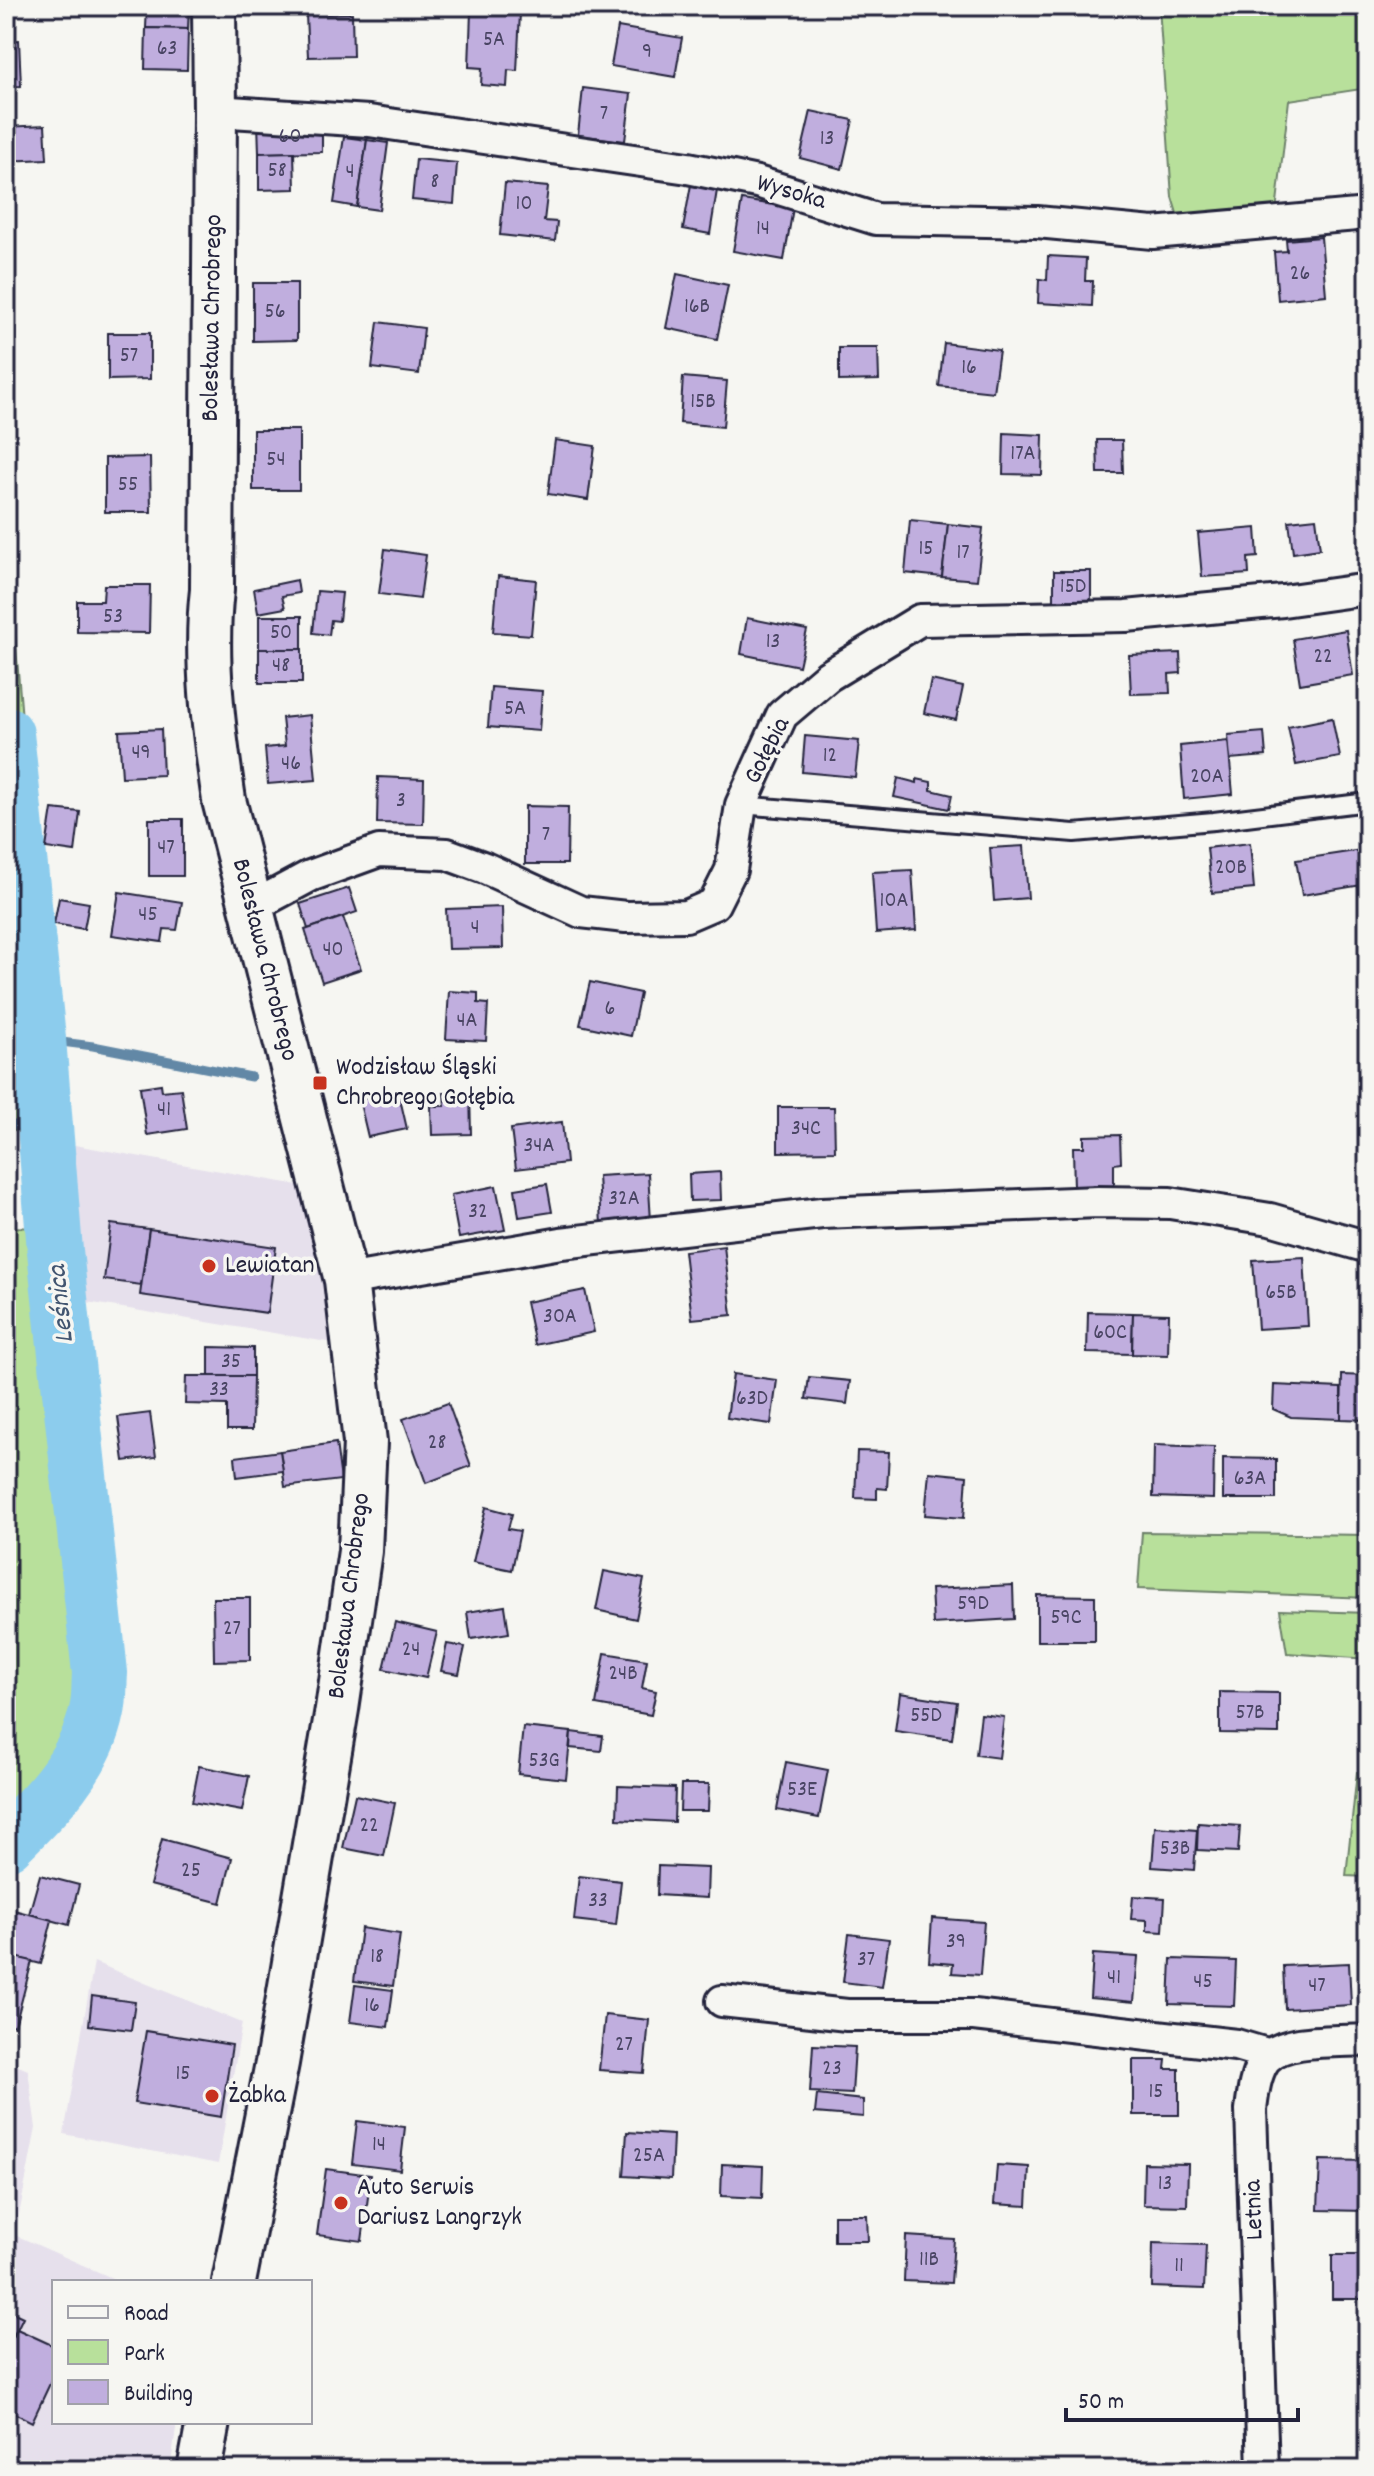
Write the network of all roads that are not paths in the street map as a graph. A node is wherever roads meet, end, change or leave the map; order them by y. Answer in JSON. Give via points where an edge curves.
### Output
{"nodes":[{"id":1,"x":214,"y":6,"type":"edge"},
{"id":2,"x":215,"y":111,"type":"junction"},
{"id":3,"x":1368,"y":214,"type":"edge"},
{"id":4,"x":1368,"y":589,"type":"edge"},
{"id":5,"x":1368,"y":802,"type":"edge"},
{"id":6,"x":741,"y":805,"type":"junction"},
{"id":7,"x":250,"y":908,"type":"junction"},
{"id":8,"x":1368,"y":1247,"type":"edge"},
{"id":9,"x":346,"y":1280,"type":"junction"},
{"id":10,"x":722,"y":2001,"type":"dead end"},
{"id":11,"x":1368,"y":2040,"type":"edge"},
{"id":12,"x":1270,"y":2055,"type":"junction"},
{"id":13,"x":234,"y":2280,"type":"edge"},
{"id":14,"x":208,"y":2424,"type":"edge"},
{"id":15,"x":199,"y":2470,"type":"edge"},
{"id":16,"x":1263,"y":2470,"type":"edge"}],
"edges":[{"from":1,"to":2,"type":"street","name":"Bolesława Chrobrego"},
{"from":2,"to":3,"type":"street","name":"Wysoka","via":[[369,121],[688,168],[757,182],[876,219],[1037,222],[1153,233]]},
{"from":2,"to":7,"type":"street","name":"Bolesława Chrobrego","via":[[208,619],[216,746]]},
{"from":4,"to":6,"type":"street","name":"Gołębia","via":[[1126,616],[920,620],[828,676],[782,715]]},
{"from":5,"to":6,"type":"lane","via":[[1074,833]]},
{"from":6,"to":7,"type":"street","name":"Gołębia","via":[[731,870],[714,904],[686,916],[581,912],[447,854],[379,851],[310,876]]},
{"from":7,"to":9,"type":"street","name":"Bolesława Chrobrego"},
{"from":8,"to":9,"type":"street","via":[[1270,1219],[1170,1203],[1098,1202],[822,1213],[561,1243]]},
{"from":9,"to":13,"type":"street","name":"Bolesława Chrobrego","via":[[365,1442],[360,1551],[282,2033]]},
{"from":10,"to":12,"type":"street","via":[[847,2015],[974,2015],[1236,2045]]},
{"from":11,"to":12,"type":"street","via":[[1301,2044]]},
{"from":12,"to":16,"type":"street","name":"Letnia","via":[[1259,2071],[1251,2110]]},
{"from":14,"to":15,"type":"street"}]}
